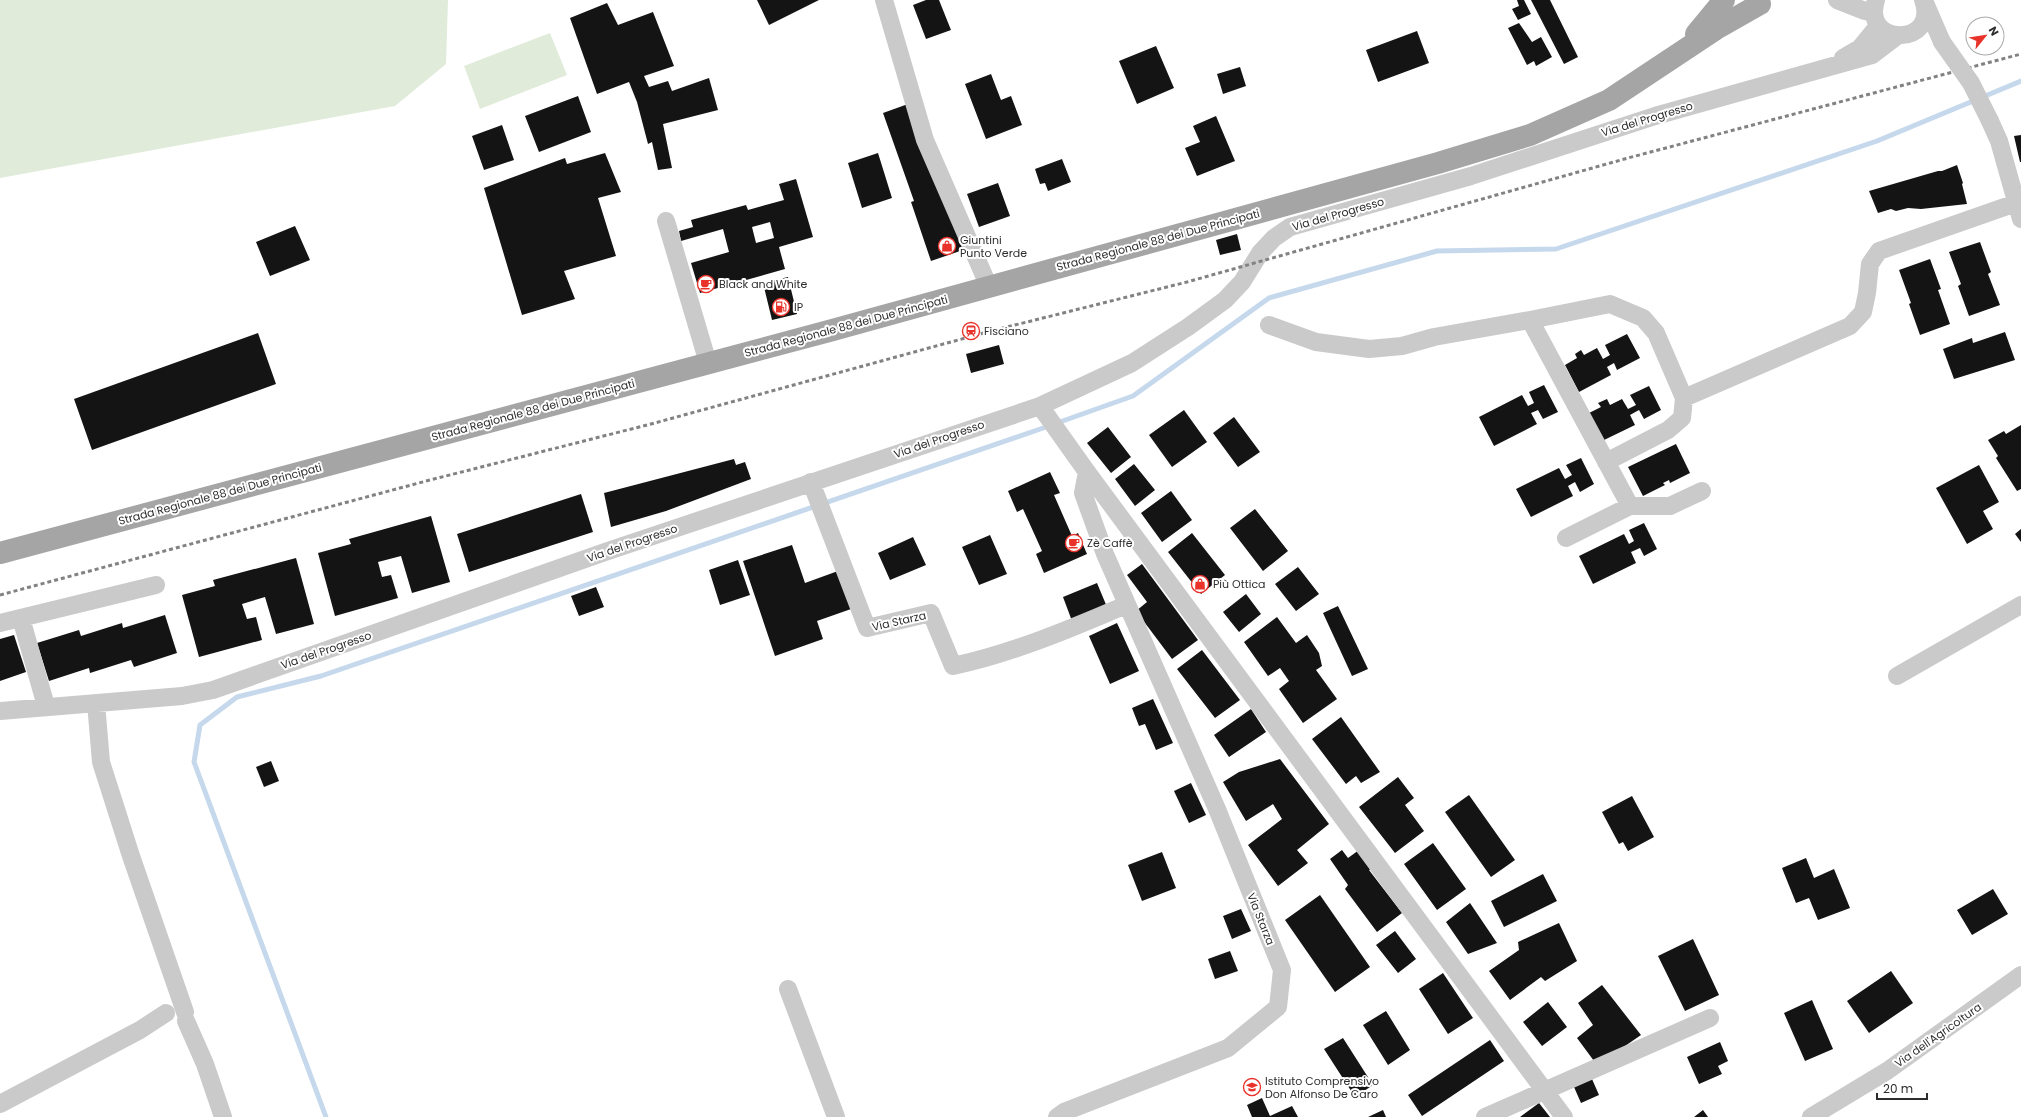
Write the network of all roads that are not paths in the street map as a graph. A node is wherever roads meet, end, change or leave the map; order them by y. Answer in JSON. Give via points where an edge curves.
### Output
{"nodes":[{"id":1,"x":884,"y":0,"type":"edge"},
{"id":2,"x":1724,"y":0,"type":"edge"},
{"id":3,"x":1842,"y":0,"type":"edge"},
{"id":4,"x":1923,"y":0,"type":"edge"},
{"id":5,"x":1763,"y":1,"type":"edge"},
{"id":6,"x":1876,"y":13,"type":"edge"},
{"id":7,"x":1905,"y":35,"type":"junction"},
{"id":8,"x":1942,"y":42,"type":"junction"},
{"id":9,"x":1675,"y":56,"type":"junction"},
{"id":10,"x":1830,"y":66,"type":"junction"},
{"id":11,"x":2019,"y":211,"type":"edge"},
{"id":12,"x":666,"y":221,"type":"dead end"},
{"id":13,"x":989,"y":287,"type":"junction"},
{"id":14,"x":1530,"y":320,"type":"junction"},
{"id":15,"x":1269,"y":325,"type":"dead end"},
{"id":16,"x":708,"y":363,"type":"junction"},
{"id":17,"x":1684,"y":398,"type":"junction"},
{"id":18,"x":1044,"y":410,"type":"junction"},
{"id":19,"x":1606,"y":462,"type":"junction"},
{"id":20,"x":1087,"y":472,"type":"junction"},
{"id":21,"x":814,"y":488,"type":"junction"},
{"id":22,"x":1702,"y":491,"type":"dead end"},
{"id":23,"x":1630,"y":506,"type":"junction"},
{"id":24,"x":1566,"y":538,"type":"dead end"},
{"id":25,"x":0,"y":553,"type":"edge"},
{"id":26,"x":156,"y":585,"type":"dead end"},
{"id":27,"x":1126,"y":605,"type":"junction"},
{"id":28,"x":2021,"y":605,"type":"edge"},
{"id":29,"x":21,"y":618,"type":"junction"},
{"id":30,"x":0,"y":623,"type":"edge"},
{"id":31,"x":1897,"y":676,"type":"dead end"},
{"id":32,"x":96,"y":703,"type":"junction"},
{"id":33,"x":46,"y":706,"type":"junction"},
{"id":34,"x":0,"y":711,"type":"edge"},
{"id":35,"x":2021,"y":975,"type":"edge"},
{"id":36,"x":788,"y":989,"type":"dead end"},
{"id":37,"x":176,"y":1018,"type":"junction"},
{"id":38,"x":1710,"y":1018,"type":"dead end"},
{"id":39,"x":1544,"y":1090,"type":"junction"},
{"id":40,"x":0,"y":1104,"type":"edge"},
{"id":41,"x":223,"y":1117,"type":"edge"},
{"id":42,"x":836,"y":1117,"type":"edge"},
{"id":43,"x":1057,"y":1117,"type":"edge"},
{"id":44,"x":1484,"y":1117,"type":"edge"},
{"id":45,"x":1564,"y":1117,"type":"edge"},
{"id":46,"x":1811,"y":1117,"type":"edge"}],
"edges":[{"from":1,"to":13,"type":"street","via":[[925,140]]},
{"from":2,"to":9,"type":"main road","name":"Strada Regionale 88 dei Due Principati"},
{"from":3,"to":6,"type":"street","via":[[1865,11]]},
{"from":4,"to":7,"type":"street","name":"Via del Progresso","via":[[1926,6],[1924,21]]},
{"from":4,"to":8,"type":"street"},
{"from":5,"to":9,"type":"main road","name":"Strada Regionale 88 dei Due Principati"},
{"from":6,"to":7,"type":"street","via":[[1890,35]]},
{"from":6,"to":10,"type":"street","name":"Via del Progresso","via":[[1860,48]]},
{"from":7,"to":8,"type":"street"},
{"from":7,"to":10,"type":"street","name":"Via del Progresso","via":[[1872,55]]},
{"from":8,"to":11,"type":"street","bridge":true,"via":[[1971,83],[1990,121],[1999,141]]},
{"from":9,"to":13,"type":"main road","name":"Strada Regionale 88 dei Due Principati","via":[[1608,100],[1530,135],[1438,163]]},
{"from":10,"to":18,"type":"street","name":"Via del Progresso","via":[[1634,122],[1471,176],[1290,227],[1265,248],[1242,282],[1225,300],[1188,328],[1132,363]]},
{"from":11,"to":17,"type":"street","via":[[1879,251],[1870,264],[1863,312],[1850,326]]},
{"from":12,"to":16,"type":"street"},
{"from":13,"to":16,"type":"main road","name":"Strada Regionale 88 dei Due Principati"},
{"from":14,"to":15,"type":"street","via":[[1434,337],[1402,346],[1369,349],[1316,342]]},
{"from":14,"to":17,"type":"street","via":[[1610,304],[1643,318],[1656,333]]},
{"from":14,"to":19,"type":"street"},
{"from":16,"to":25,"type":"main road","name":"Strada Regionale 88 dei Due Principati"},
{"from":17,"to":19,"type":"street","via":[[1682,418],[1668,430]]},
{"from":18,"to":20,"type":"street"},
{"from":18,"to":21,"type":"street","name":"Via del Progresso"},
{"from":19,"to":23,"type":"street"},
{"from":20,"to":27,"type":"street","name":"Via Starza","via":[[1083,493]]},
{"from":20,"to":39,"type":"street"},
{"from":21,"to":27,"type":"street","name":"Via Starza","via":[[867,628],[931,613],[953,666],[1019,647]]},
{"from":21,"to":32,"type":"street","name":"Via del Progresso","via":[[605,552],[213,690],[182,696]]},
{"from":22,"to":23,"type":"street","via":[[1670,506]]},
{"from":23,"to":24,"type":"street"},
{"from":26,"to":29,"type":"street"},
{"from":27,"to":43,"type":"street","name":"Via Starza","via":[[1217,809],[1282,970],[1278,1007],[1228,1048],[1064,1112]]},
{"from":28,"to":31,"type":"street"},
{"from":29,"to":30,"type":"street"},
{"from":29,"to":33,"type":"street"},
{"from":32,"to":33,"type":"street","name":"Via del Progresso"},
{"from":32,"to":37,"type":"street","via":[[102,762],[131,856],[167,956]]},
{"from":33,"to":34,"type":"street","name":"Via del Progresso"},
{"from":35,"to":46,"type":"street","name":"Via dell'Agricoltura","via":[[1887,1071]]},
{"from":36,"to":42,"type":"street"},
{"from":37,"to":40,"type":"street","via":[[140,1030]]},
{"from":37,"to":41,"type":"street","via":[[205,1064]]},
{"from":38,"to":39,"type":"street"},
{"from":39,"to":44,"type":"street"},
{"from":39,"to":45,"type":"street"}]}
